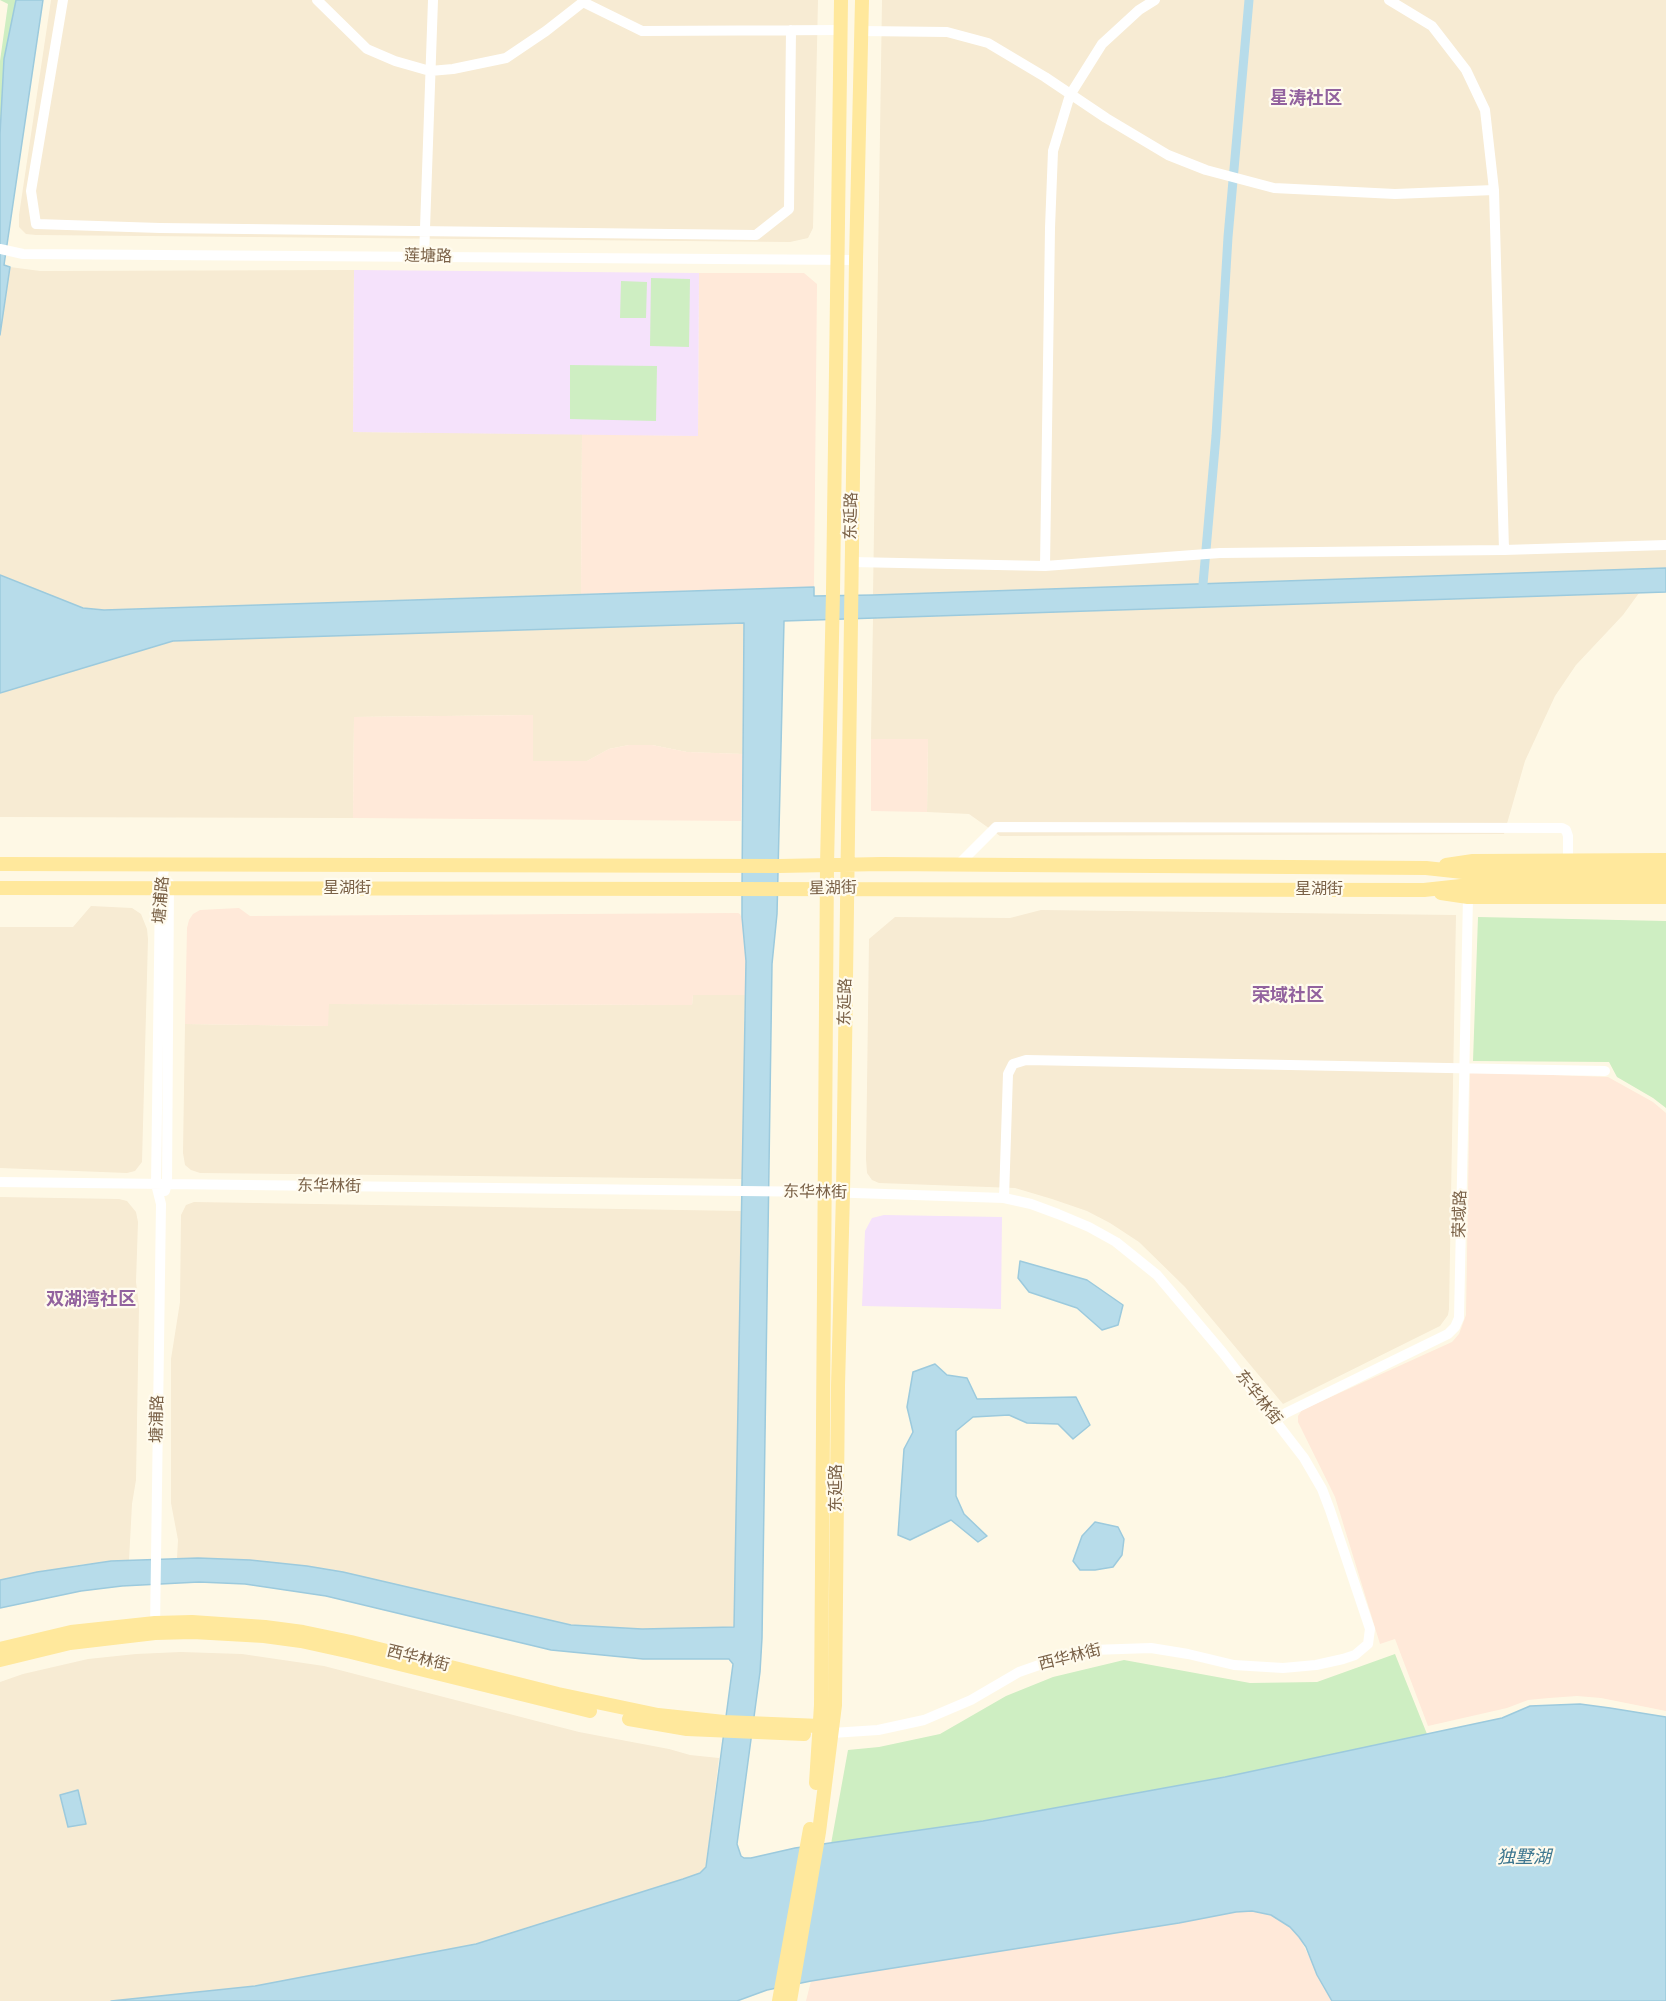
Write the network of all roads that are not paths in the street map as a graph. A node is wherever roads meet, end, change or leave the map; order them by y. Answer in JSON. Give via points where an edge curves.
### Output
{"nodes":[{"id":1,"x":63,"y":0,"type":"edge"},
{"id":2,"x":317,"y":0,"type":"edge"},
{"id":3,"x":432,"y":0,"type":"edge"},
{"id":4,"x":841,"y":0,"type":"edge"},
{"id":5,"x":862,"y":0,"type":"edge"},
{"id":6,"x":1155,"y":0,"type":"edge"},
{"id":7,"x":1389,"y":0,"type":"edge"},
{"id":8,"x":582,"y":1,"type":"edge"},
{"id":9,"x":791,"y":30,"type":"junction"},
{"id":10,"x":840,"y":30,"type":"junction"},
{"id":11,"x":862,"y":31,"type":"junction"},
{"id":12,"x":430,"y":71,"type":"junction"},
{"id":13,"x":1070,"y":95,"type":"junction"},
{"id":14,"x":1494,"y":190,"type":"junction"},
{"id":15,"x":425,"y":232,"type":"junction"},
{"id":16,"x":0,"y":249,"type":"edge"},
{"id":17,"x":424,"y":257,"type":"junction"},
{"id":18,"x":837,"y":259,"type":"junction"},
{"id":19,"x":856,"y":260,"type":"junction"},
{"id":20,"x":1666,"y":545,"type":"edge"},
{"id":21,"x":1504,"y":550,"type":"junction"},
{"id":22,"x":852,"y":562,"type":"junction"},
{"id":23,"x":1045,"y":566,"type":"junction"},
{"id":24,"x":1568,"y":860,"type":"junction"},
{"id":25,"x":1666,"y":860,"type":"edge"},
{"id":26,"x":0,"y":864,"type":"edge"},
{"id":27,"x":847,"y":864,"type":"junction"},
{"id":28,"x":165,"y":865,"type":"junction"},
{"id":29,"x":827,"y":865,"type":"junction"},
{"id":30,"x":958,"y":865,"type":"junction"},
{"id":31,"x":1426,"y":868,"type":"junction"},
{"id":32,"x":1666,"y":872,"type":"edge"},
{"id":33,"x":1666,"y":884,"type":"edge"},
{"id":34,"x":0,"y":888,"type":"edge"},
{"id":35,"x":165,"y":889,"type":"junction"},
{"id":36,"x":847,"y":889,"type":"junction"},
{"id":37,"x":827,"y":890,"type":"junction"},
{"id":38,"x":1424,"y":890,"type":"junction"},
{"id":39,"x":1468,"y":897,"type":"junction"},
{"id":40,"x":1666,"y":897,"type":"edge"},
{"id":41,"x":1463,"y":1068,"type":"junction"},
{"id":42,"x":1605,"y":1071,"type":"dead end"},
{"id":43,"x":0,"y":1182,"type":"edge"},
{"id":44,"x":162,"y":1184,"type":"junction"},
{"id":45,"x":825,"y":1192,"type":"junction"},
{"id":46,"x":843,"y":1193,"type":"junction"},
{"id":47,"x":1004,"y":1198,"type":"junction"},
{"id":48,"x":1275,"y":1421,"type":"junction"},
{"id":49,"x":155,"y":1628,"type":"junction"},
{"id":50,"x":0,"y":1649,"type":"edge"},
{"id":51,"x":1355,"y":1655,"type":"joint"},
{"id":52,"x":0,"y":1660,"type":"edge"},
{"id":53,"x":824,"y":1731,"type":"junction"},
{"id":54,"x":814,"y":1833,"type":"junction"},
{"id":55,"x":779,"y":2001,"type":"edge"},
{"id":56,"x":790,"y":2001,"type":"edge"}],
"edges":[{"from":1,"to":15,"type":"street","via":[[31,191],[36,224]]},
{"from":2,"to":12,"type":"street","via":[[367,49]]},
{"from":3,"to":12,"type":"street"},
{"from":4,"to":10,"type":"main road","name":"东延路"},
{"from":5,"to":11,"type":"main road","name":"东延路"},
{"from":6,"to":13,"type":"street","via":[[1102,44]]},
{"from":7,"to":14,"type":"street","via":[[1432,26],[1466,70],[1485,110]]},
{"from":8,"to":9,"type":"street","via":[[642,31]]},
{"from":8,"to":12,"type":"street","via":[[506,58]]},
{"from":9,"to":10,"type":"street"},
{"from":9,"to":15,"type":"street","via":[[789,209],[756,235]]},
{"from":10,"to":18,"type":"main road","name":"东延路"},
{"from":11,"to":13,"type":"street","via":[[947,32],[988,44]]},
{"from":11,"to":19,"type":"main road","name":"东延路"},
{"from":12,"to":15,"type":"street"},
{"from":13,"to":14,"type":"street","via":[[1168,155],[1206,170],[1274,188],[1395,194]]},
{"from":13,"to":23,"type":"street","via":[[1053,151]]},
{"from":14,"to":21,"type":"street"},
{"from":15,"to":17,"type":"street"},
{"from":16,"to":17,"type":"street","name":"莲塘路","via":[[23,254]]},
{"from":17,"to":18,"type":"street","name":"莲塘路"},
{"from":18,"to":19,"type":"street","name":"莲塘路"},
{"from":18,"to":29,"type":"main road","name":"东延路"},
{"from":19,"to":22,"type":"main road","name":"东延路"},
{"from":20,"to":21,"type":"street"},
{"from":21,"to":23,"type":"street","via":[[1220,553]]},
{"from":22,"to":23,"type":"street"},
{"from":22,"to":27,"type":"main road","name":"东延路"},
{"from":24,"to":25,"type":"main road"},
{"from":24,"to":30,"type":"street","via":[[1568,836],[1562,828],[996,827]]},
{"from":24,"to":31,"type":"main road","via":[[1473,861]]},
{"from":26,"to":28,"type":"main road","name":"星湖街"},
{"from":27,"to":29,"type":"main road","name":"星湖街"},
{"from":27,"to":30,"type":"main road","name":"星湖街"},
{"from":27,"to":36,"type":"main road","name":"东延路"},
{"from":28,"to":29,"type":"main road","name":"星湖街"},
{"from":28,"to":35,"type":"street","name":"塘浦路"},
{"from":29,"to":37,"type":"main road","name":"东延路"},
{"from":30,"to":31,"type":"main road","name":"星湖街"},
{"from":31,"to":32,"type":"main road","name":"星湖街","via":[[1472,873]]},
{"from":33,"to":38,"type":"main road","name":"星湖街","via":[[1470,885]]},
{"from":34,"to":35,"type":"main road","name":"星湖街"},
{"from":35,"to":37,"type":"main road","name":"星湖街"},
{"from":35,"to":44,"type":"street","name":"塘浦路"},
{"from":36,"to":37,"type":"main road","name":"星湖街"},
{"from":36,"to":38,"type":"main road","name":"星湖街"},
{"from":36,"to":46,"type":"main road","name":"东延路"},
{"from":37,"to":45,"type":"main road","name":"东延路"},
{"from":38,"to":39,"type":"main road"},
{"from":39,"to":40,"type":"main road"},
{"from":39,"to":41,"type":"street","name":"荣域路"},
{"from":41,"to":42,"type":"street"},
{"from":41,"to":47,"type":"street","via":[[1026,1060],[1013,1064],[1008,1074]]},
{"from":41,"to":48,"type":"street","name":"荣域路","via":[[1459,1318],[1455,1327]]},
{"from":43,"to":44,"type":"street","name":"东华林街"},
{"from":44,"to":45,"type":"street","name":"东华林街"},
{"from":44,"to":49,"type":"street","name":"塘浦路"},
{"from":45,"to":46,"type":"street","name":"东华林街"},
{"from":45,"to":53,"type":"main road","name":"东延路"},
{"from":46,"to":47,"type":"street","name":"东华林街"},
{"from":46,"to":53,"type":"main road","name":"东延路","via":[[835,1705]]},
{"from":47,"to":48,"type":"street","name":"东华林街","via":[[1089,1227],[1139,1260],[1157,1275],[1223,1353]]},
{"from":48,"to":51,"type":"street","name":"东华林街","via":[[1314,1474],[1334,1521],[1370,1629],[1368,1644]]},
{"from":49,"to":50,"type":"main road","name":"西华林街","via":[[71,1632]]},
{"from":49,"to":52,"type":"main road","name":"西华林街"},
{"from":49,"to":53,"type":"main road","name":"西华林街","via":[[301,1641],[612,1716],[687,1729]]},
{"from":51,"to":53,"type":"street","name":"西华林街","via":[[1303,1667],[1249,1667],[1151,1648],[1092,1650],[1019,1672],[971,1700],[924,1720],[878,1730]]},
{"from":53,"to":54,"type":"main road","name":"东延路"},
{"from":54,"to":55,"type":"main road","name":"东延路"},
{"from":54,"to":56,"type":"main road","name":"东延路"}]}
